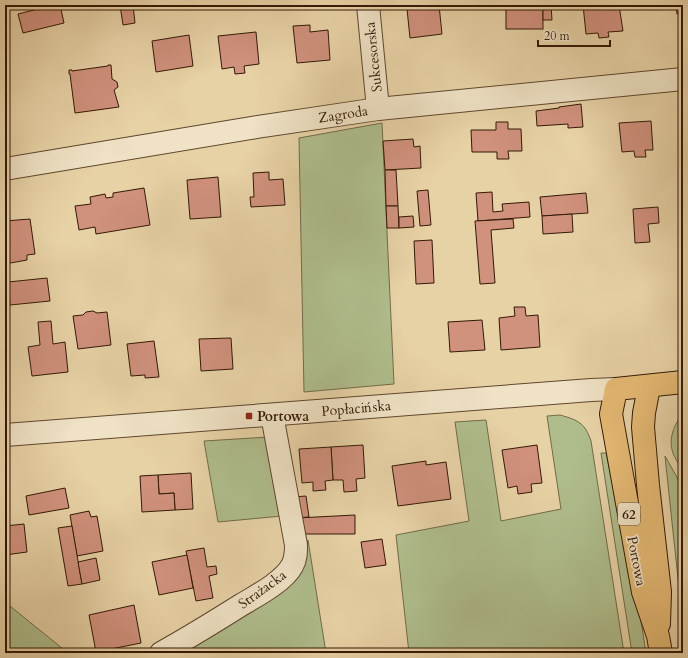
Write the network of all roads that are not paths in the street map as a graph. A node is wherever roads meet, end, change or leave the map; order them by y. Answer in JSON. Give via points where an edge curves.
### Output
{"nodes":[{"id":1,"x":368,"y":5,"type":"edge"},
{"id":2,"x":683,"y":79,"type":"edge"},
{"id":3,"x":378,"y":109,"type":"junction"},
{"id":4,"x":5,"y":169,"type":"edge"},
{"id":5,"x":683,"y":382,"type":"edge"},
{"id":6,"x":649,"y":386,"type":"junction"},
{"id":7,"x":616,"y":389,"type":"junction"},
{"id":8,"x":272,"y":414,"type":"junction"},
{"id":9,"x":5,"y":435,"type":"edge"},
{"id":10,"x":659,"y":645,"type":"edge"},
{"id":11,"x":161,"y":653,"type":"edge"}],
"edges":[{"from":1,"to":3,"type":"street","name":"Sukcesorska"},
{"from":2,"to":3,"type":"street","name":"Zagroda"},
{"from":3,"to":4,"type":"street","name":"Zagroda"},
{"from":5,"to":6,"type":"main road","name":"Popłacińska"},
{"from":6,"to":7,"type":"main road","name":"Popłacińska"},
{"from":6,"to":10,"type":"main road","name":"Portowa","number":"62","via":[[643,427],[660,592]]},
{"from":7,"to":8,"type":"street","name":"Popłacińska"},
{"from":7,"to":10,"type":"main road","name":"Portowa","number":"62","via":[[611,414],[614,439],[643,592]]},
{"from":8,"to":9,"type":"street","name":"Popłacińska"},
{"from":8,"to":11,"type":"street","name":"Strażacka","via":[[296,545],[296,556],[291,567],[267,589]]}]}
